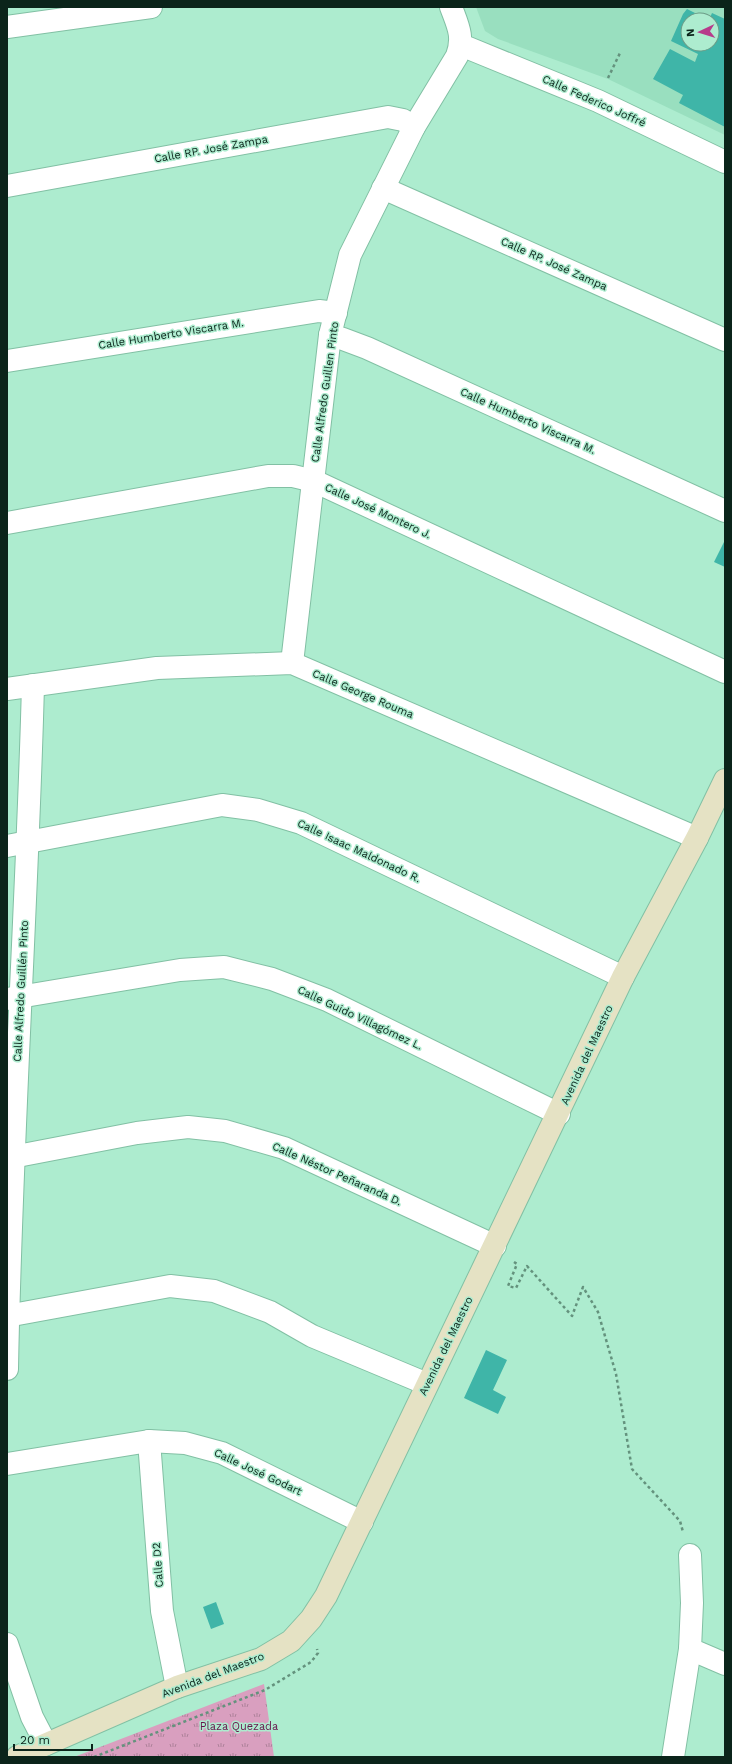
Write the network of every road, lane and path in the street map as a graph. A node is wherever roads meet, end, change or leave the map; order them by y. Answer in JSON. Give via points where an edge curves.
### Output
{"nodes":[{"id":1,"x":151,"y":7,"type":"edge"},
{"id":2,"x":451,"y":7,"type":"edge"},
{"id":3,"x":7,"y":27,"type":"edge"},
{"id":4,"x":461,"y":46,"type":"junction"},
{"id":5,"x":620,"y":53,"type":"dead end"},
{"id":6,"x":608,"y":78,"type":"dead end"},
{"id":7,"x":414,"y":127,"type":"junction"},
{"id":8,"x":725,"y":162,"type":"edge"},
{"id":9,"x":7,"y":186,"type":"edge"},
{"id":10,"x":383,"y":188,"type":"junction"},
{"id":11,"x":336,"y":313,"type":"junction"},
{"id":12,"x":330,"y":335,"type":"junction"},
{"id":13,"x":725,"y":340,"type":"edge"},
{"id":14,"x":7,"y":361,"type":"edge"},
{"id":15,"x":314,"y":481,"type":"junction"},
{"id":16,"x":725,"y":511,"type":"edge"},
{"id":17,"x":7,"y":524,"type":"edge"},
{"id":18,"x":292,"y":663,"type":"junction"},
{"id":19,"x":725,"y":672,"type":"edge"},
{"id":20,"x":33,"y":685,"type":"junction"},
{"id":21,"x":7,"y":689,"type":"edge"},
{"id":22,"x":725,"y":780,"type":"edge"},
{"id":23,"x":697,"y":838,"type":"junction"},
{"id":24,"x":29,"y":842,"type":"junction"},
{"id":25,"x":7,"y":846,"type":"edge"},
{"id":26,"x":623,"y":977,"type":"junction"},
{"id":27,"x":14,"y":997,"type":"edge"},
{"id":28,"x":559,"y":1114,"type":"junction"},
{"id":29,"x":10,"y":1158,"type":"edge"},
{"id":30,"x":495,"y":1246,"type":"junction"},
{"id":31,"x":510,"y":1268,"type":"dead end"},
{"id":32,"x":7,"y":1316,"type":"edge"},
{"id":33,"x":7,"y":1369,"type":"edge"},
{"id":34,"x":426,"y":1384,"type":"junction"},
{"id":35,"x":149,"y":1441,"type":"junction"},
{"id":36,"x":7,"y":1464,"type":"edge"},
{"id":37,"x":362,"y":1522,"type":"junction"},
{"id":38,"x":690,"y":1555,"type":"joint"},
{"id":39,"x":311,"y":1619,"type":"junction"},
{"id":40,"x":7,"y":1644,"type":"edge"},
{"id":41,"x":690,"y":1650,"type":"junction"},
{"id":42,"x":725,"y":1664,"type":"edge"},
{"id":43,"x":178,"y":1687,"type":"junction"},
{"id":44,"x":46,"y":1744,"type":"junction"},
{"id":45,"x":18,"y":1757,"type":"edge"},
{"id":46,"x":94,"y":1757,"type":"edge"},
{"id":47,"x":673,"y":1757,"type":"edge"}],
"edges":[{"from":1,"to":3,"type":"street"},
{"from":2,"to":4,"type":"street","via":[[460,32]]},
{"from":4,"to":7,"type":"street","name":"Calle Alfredo Guillen Pinto"},
{"from":4,"to":8,"type":"street","name":"Calle Federico Joffré","via":[[598,101]]},
{"from":5,"to":6,"type":"path"},
{"from":7,"to":9,"type":"street","name":"Calle RP. José Zampa","via":[[403,120],[388,117]]},
{"from":7,"to":10,"type":"street","name":"Calle Alfredo Guillen Pinto"},
{"from":10,"to":11,"type":"street","name":"Calle Alfredo Guillen Pinto","via":[[350,255]]},
{"from":10,"to":13,"type":"street","name":"Calle RP. José Zampa"},
{"from":11,"to":12,"type":"street","name":"Calle Alfredo Guillen Pinto"},
{"from":11,"to":14,"type":"street","name":"Calle Humberto Viscarra M.","via":[[319,311]]},
{"from":12,"to":15,"type":"street","name":"Calle Alfredo Guillen Pinto"},
{"from":12,"to":16,"type":"street","name":"Calle Humberto Viscarra M.","via":[[374,351]]},
{"from":15,"to":17,"type":"street","name":"Calle José Montero J.","via":[[293,476],[268,476]]},
{"from":15,"to":18,"type":"street","name":"Calle Alfredo Guillen Pinto"},
{"from":15,"to":19,"type":"street","name":"Calle José Montero J."},
{"from":18,"to":20,"type":"street","name":"Calle George Rouma","via":[[157,668]]},
{"from":18,"to":23,"type":"street","name":"Calle George Rouma"},
{"from":20,"to":21,"type":"street","name":"Calle George Rouma"},
{"from":20,"to":24,"type":"street","name":"Calle Alfredo Guillén Pinto"},
{"from":22,"to":23,"type":"main road","name":"Avenida del Maestro"},
{"from":23,"to":26,"type":"main road","name":"Avenida del Maestro"},
{"from":24,"to":25,"type":"street","name":"Calle Isaac Maldonado R."},
{"from":24,"to":26,"type":"street","name":"Calle Isaac Maldonado R.","via":[[222,805],[258,810],[301,823]]},
{"from":24,"to":27,"type":"street","name":"Calle Alfredo Guillén Pinto"},
{"from":26,"to":28,"type":"main road","name":"Avenida del Maestro"},
{"from":27,"to":28,"type":"street","name":"Calle Guido Villagómez L.","via":[[180,970],[224,967],[272,979],[328,1000]]},
{"from":27,"to":29,"type":"street","name":"Calle Alfredo Guillén Pinto"},
{"from":28,"to":30,"type":"main road","name":"Avenida del Maestro"},
{"from":29,"to":30,"type":"street","name":"Calle Néstor Peñaranda D.","via":[[136,1133],[188,1127],[225,1130],[284,1148]]},
{"from":29,"to":32,"type":"street","name":"Calle Alfredo Guillén Pinto"},
{"from":30,"to":34,"type":"main road","name":"Avenida del Maestro"},
{"from":31,"to":38,"type":"path","via":[[514,1262],[517,1264],[508,1286],[516,1288],[527,1266],[572,1316],[583,1286],[598,1312],[616,1374],[632,1469],[680,1521]]},
{"from":32,"to":33,"type":"street","name":"Calle Alfredo Guillén Pinto"},
{"from":32,"to":34,"type":"street","via":[[170,1286],[214,1291],[270,1312],[312,1336]]},
{"from":34,"to":37,"type":"main road","name":"Avenida del Maestro"},
{"from":35,"to":36,"type":"street","name":"Calle José Godart"},
{"from":35,"to":37,"type":"street","name":"Calle José Godart","via":[[185,1443],[222,1453]]},
{"from":35,"to":43,"type":"street","name":"Calle D2","via":[[162,1611]]},
{"from":37,"to":39,"type":"main road","name":"Avenida del Maestro","via":[[326,1596]]},
{"from":38,"to":41,"type":"street"},
{"from":39,"to":43,"type":"main road","name":"Avenida del Maestro","via":[[291,1641],[261,1659]]},
{"from":39,"to":46,"type":"path","via":[[318,1652],[311,1662],[265,1690]]},
{"from":40,"to":44,"type":"street","via":[[32,1717]]},
{"from":41,"to":42,"type":"street"},
{"from":41,"to":47,"type":"street"},
{"from":43,"to":44,"type":"main road","name":"Avenida del Maestro"},
{"from":44,"to":45,"type":"main road","name":"Avenida del Maestro"}]}
